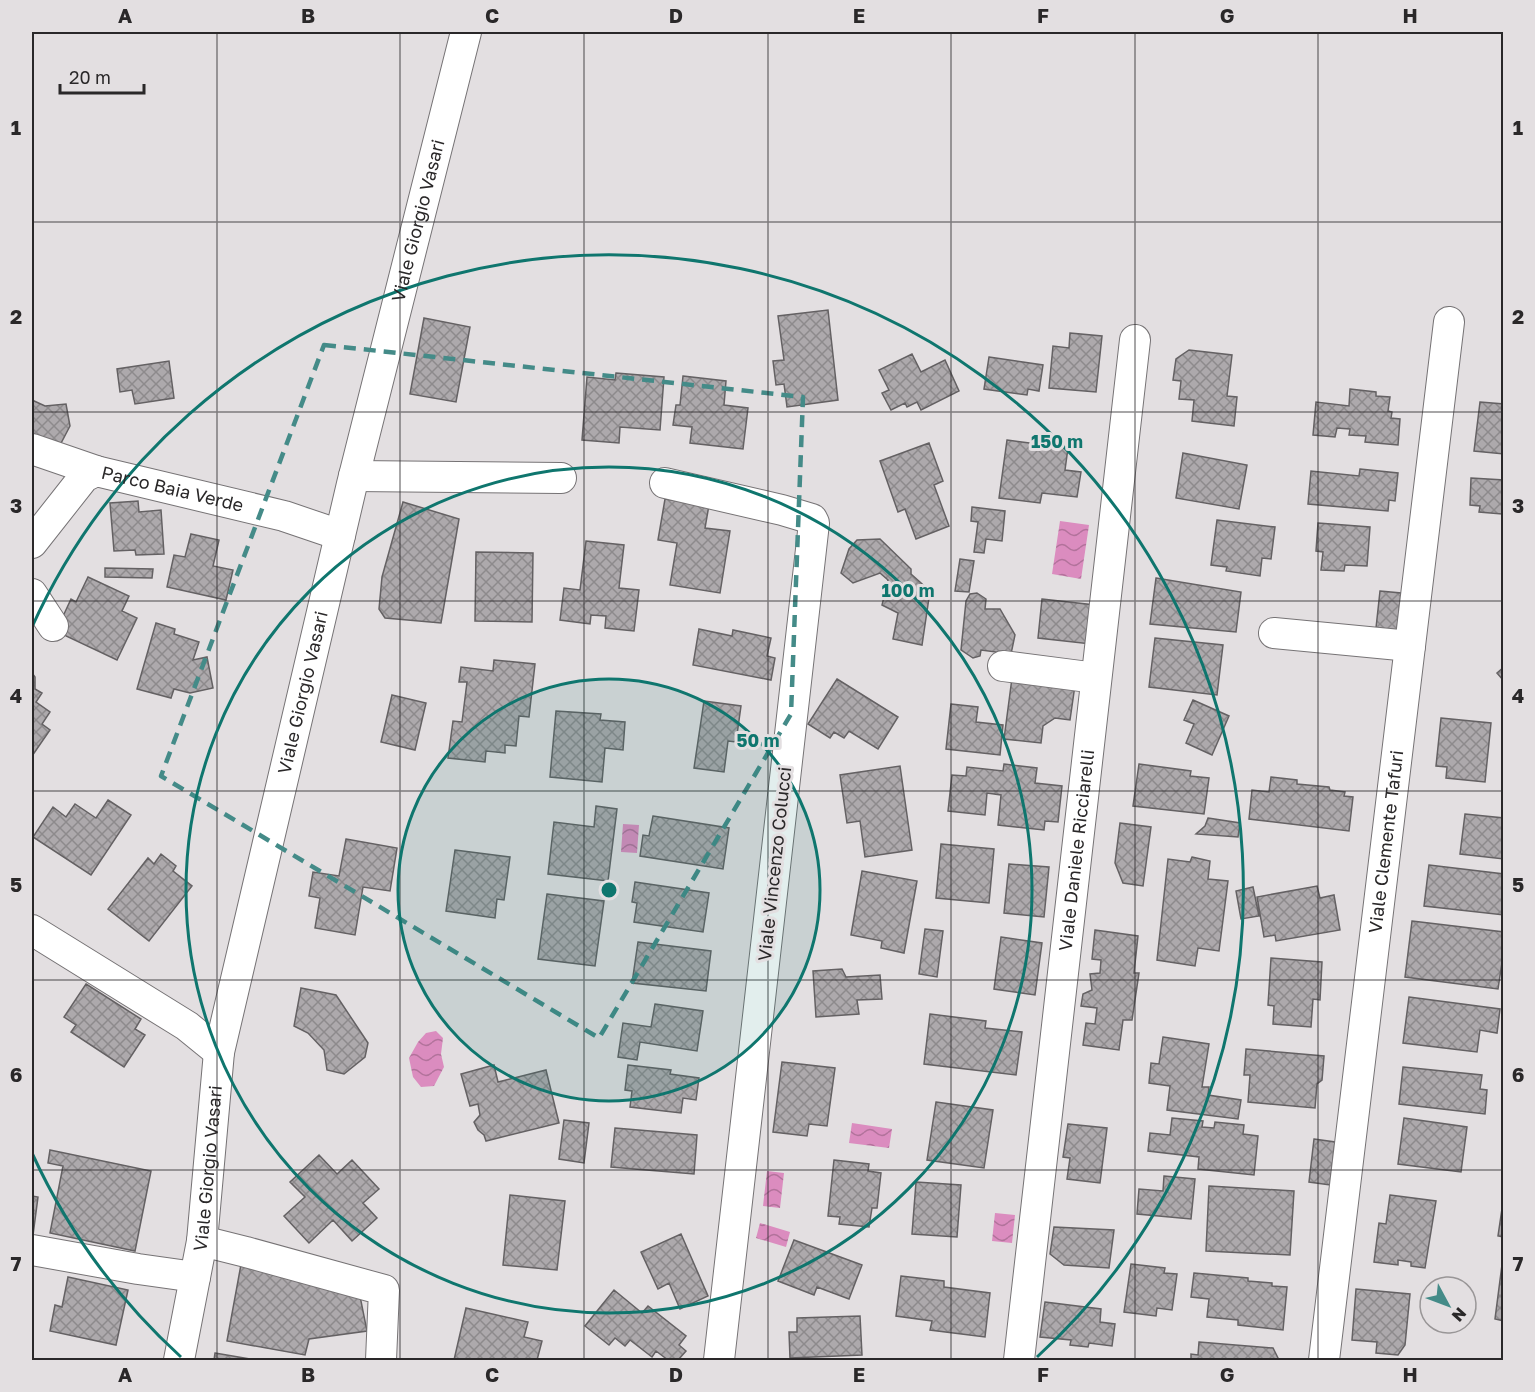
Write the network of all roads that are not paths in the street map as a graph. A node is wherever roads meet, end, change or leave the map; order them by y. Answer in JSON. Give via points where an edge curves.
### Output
{"nodes":[{"id":1,"x":466,"y":32,"type":"edge"},
{"id":2,"x":1449,"y":322,"type":"dead end"},
{"id":3,"x":1135,"y":340,"type":"dead end"},
{"id":4,"x":32,"y":449,"type":"edge"},
{"id":5,"x":96,"y":471,"type":"junction"},
{"id":6,"x":354,"y":476,"type":"junction"},
{"id":7,"x":561,"y":478,"type":"dead end"},
{"id":8,"x":664,"y":483,"type":"dead end"},
{"id":9,"x":340,"y":535,"type":"junction"},
{"id":10,"x":32,"y":543,"type":"edge"},
{"id":11,"x":32,"y":594,"type":"edge"},
{"id":12,"x":53,"y":626,"type":"dead end"},
{"id":13,"x":1274,"y":633,"type":"dead end"},
{"id":14,"x":1410,"y":646,"type":"junction"},
{"id":15,"x":1003,"y":666,"type":"dead end"},
{"id":16,"x":1096,"y":678,"type":"junction"},
{"id":17,"x":32,"y":930,"type":"edge"},
{"id":18,"x":219,"y":1052,"type":"junction"},
{"id":19,"x":202,"y":1241,"type":"junction"},
{"id":20,"x":32,"y":1250,"type":"edge"},
{"id":21,"x":195,"y":1277,"type":"junction"},
{"id":22,"x":179,"y":1360,"type":"edge"},
{"id":23,"x":381,"y":1360,"type":"edge"},
{"id":24,"x":719,"y":1360,"type":"edge"},
{"id":25,"x":1019,"y":1360,"type":"edge"},
{"id":26,"x":1324,"y":1360,"type":"edge"}],
"edges":[{"from":1,"to":6,"type":"street","name":"Viale Giorgio Vasari"},
{"from":2,"to":14,"type":"street","name":"Viale Clemente Tafuri"},
{"from":3,"to":16,"type":"street","name":"Viale Daniele Ricciarelli"},
{"from":4,"to":5,"type":"street"},
{"from":5,"to":9,"type":"street","name":"Parco Baia Verde","via":[[284,516]]},
{"from":5,"to":10,"type":"street","name":"Parco Baia Verde","via":[[84,477]]},
{"from":6,"to":7,"type":"street"},
{"from":6,"to":9,"type":"street","name":"Viale Giorgio Vasari"},
{"from":8,"to":24,"type":"street","name":"Viale Vincenzo Colucci","via":[[782,510],[814,523]]},
{"from":9,"to":18,"type":"street","name":"Viale Giorgio Vasari"},
{"from":11,"to":12,"type":"street"},
{"from":13,"to":14,"type":"street"},
{"from":14,"to":26,"type":"street","name":"Viale Clemente Tafuri"},
{"from":15,"to":16,"type":"street"},
{"from":16,"to":25,"type":"street","name":"Viale Daniele Ricciarelli"},
{"from":17,"to":18,"type":"street","via":[[187,1026]]},
{"from":18,"to":19,"type":"street","name":"Viale Giorgio Vasari"},
{"from":19,"to":21,"type":"street","name":"Viale Giorgio Vasari"},
{"from":19,"to":23,"type":"street","via":[[384,1290]]},
{"from":20,"to":21,"type":"street"},
{"from":21,"to":22,"type":"street","name":"Viale Giorgio Vasari"}]}
